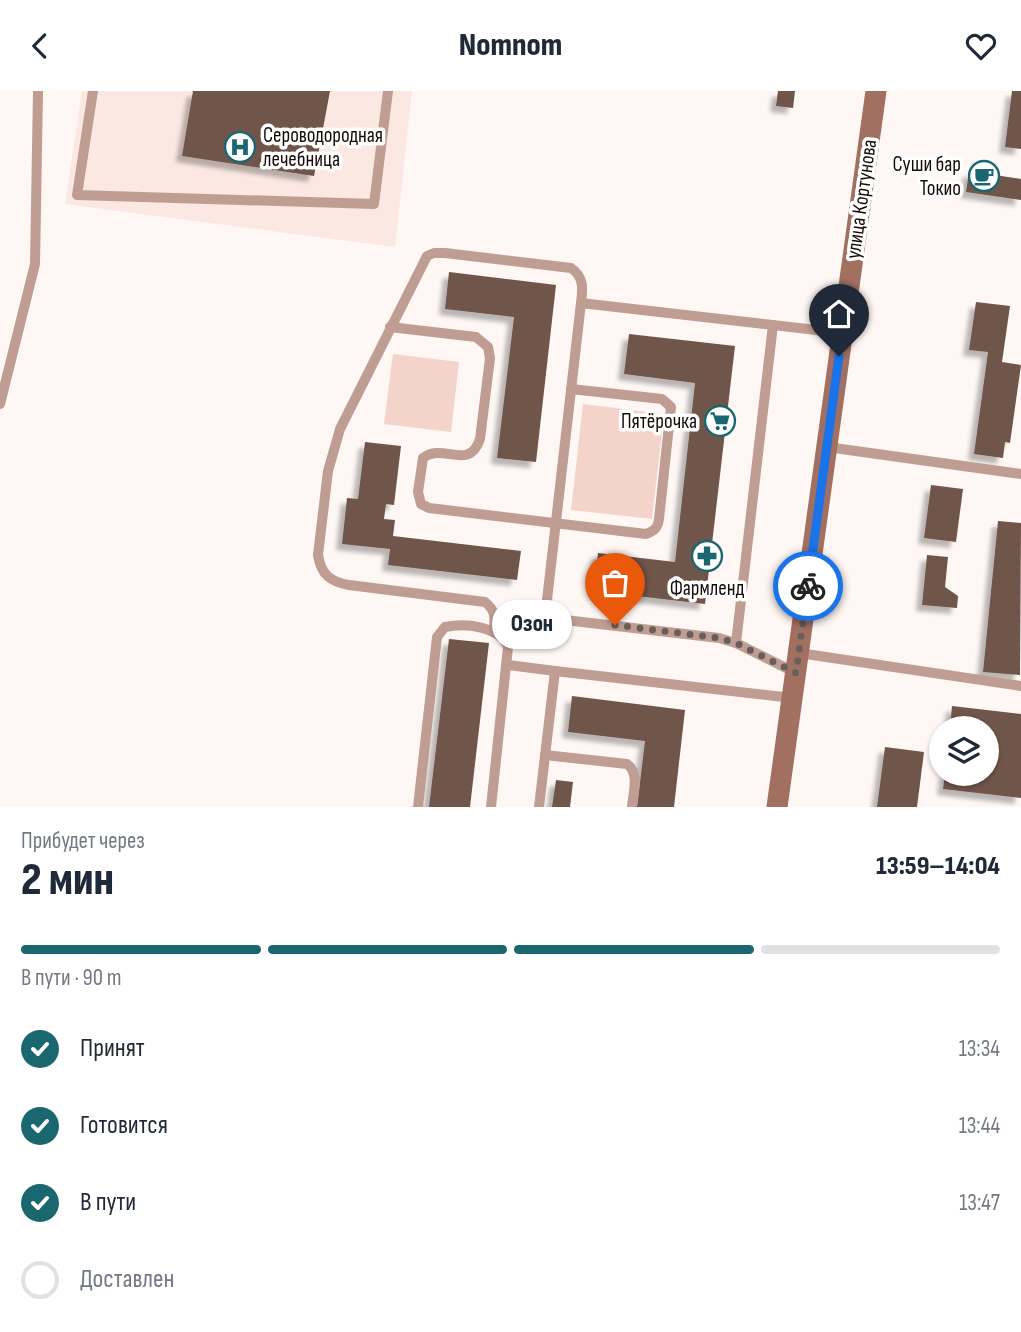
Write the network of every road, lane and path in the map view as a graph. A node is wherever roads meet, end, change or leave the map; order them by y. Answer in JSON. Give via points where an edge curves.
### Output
{"nodes":[{"id":1,"x":38,"y":91,"type":"edge"},
{"id":2,"x":93,"y":91,"type":"edge"},
{"id":3,"x":388,"y":91,"type":"edge"},
{"id":4,"x":876,"y":91,"type":"edge"},
{"id":5,"x":581,"y":303,"type":"junction"},
{"id":6,"x":773,"y":325,"type":"junction"},
{"id":7,"x":390,"y":327,"type":"junction"},
{"id":8,"x":843,"y":333,"type":"junction"},
{"id":9,"x":571,"y":389,"type":"junction"},
{"id":10,"x":0,"y":404,"type":"edge"},
{"id":11,"x":827,"y":447,"type":"junction"},
{"id":12,"x":1021,"y":474,"type":"edge"},
{"id":13,"x":555,"y":523,"type":"junction"},
{"id":14,"x":494,"y":630,"type":"junction"},
{"id":15,"x":736,"y":643,"type":"junction"},
{"id":16,"x":797,"y":663,"type":"junction"},
{"id":17,"x":508,"y":665,"type":"junction"},
{"id":18,"x":555,"y":671,"type":"junction"},
{"id":19,"x":1021,"y":686,"type":"edge"},
{"id":20,"x":792,"y":698,"type":"junction"},
{"id":21,"x":545,"y":755,"type":"junction"},
{"id":22,"x":418,"y":807,"type":"edge"},
{"id":23,"x":491,"y":807,"type":"edge"},
{"id":24,"x":539,"y":807,"type":"edge"},
{"id":25,"x":632,"y":807,"type":"edge"},
{"id":26,"x":777,"y":807,"type":"edge"}],
"edges":[{"from":1,"to":10,"type":"lane","via":[[35,264]]},
{"from":2,"to":3,"type":"lane","via":[[77,195],[374,204]]},
{"from":4,"to":8,"type":"main road","name":"улица Кортунова"},
{"from":5,"to":6,"type":"lane"},
{"from":5,"to":7,"type":"lane","via":[[583,286],[570,268],[434,253],[422,264]]},
{"from":5,"to":9,"type":"lane"},
{"from":6,"to":8,"type":"lane"},
{"from":6,"to":15,"type":"lane"},
{"from":7,"to":13,"type":"lane","via":[[476,337],[484,341],[490,358],[477,448],[463,456],[436,453],[423,458],[418,492],[421,504]]},
{"from":7,"to":14,"type":"lane","via":[[335,443],[328,471],[320,566],[334,582],[485,602],[496,617]]},
{"from":8,"to":11,"type":"main road","name":"улица Кортунова"},
{"from":9,"to":13,"type":"lane"},
{"from":9,"to":13,"type":"lane","via":[[668,403],[671,414],[662,493],[658,526],[646,534]]},
{"from":11,"to":12,"type":"lane"},
{"from":11,"to":16,"type":"main road","name":"улица Кортунова"},
{"from":13,"to":15,"type":"lane","via":[[547,600],[556,616]]},
{"from":14,"to":17,"type":"lane","via":[[508,647]]},
{"from":14,"to":22,"type":"lane","via":[[453,625],[438,637]]},
{"from":15,"to":16,"type":"lane"},
{"from":16,"to":19,"type":"lane"},
{"from":16,"to":20,"type":"main road","name":"улица Кортунова"},
{"from":17,"to":18,"type":"lane"},
{"from":17,"to":23,"type":"lane"},
{"from":18,"to":20,"type":"lane"},
{"from":18,"to":21,"type":"lane"},
{"from":20,"to":26,"type":"main road","name":"улица Кортунова"},
{"from":21,"to":24,"type":"lane"},
{"from":21,"to":25,"type":"lane","via":[[627,764],[635,776]]}]}
